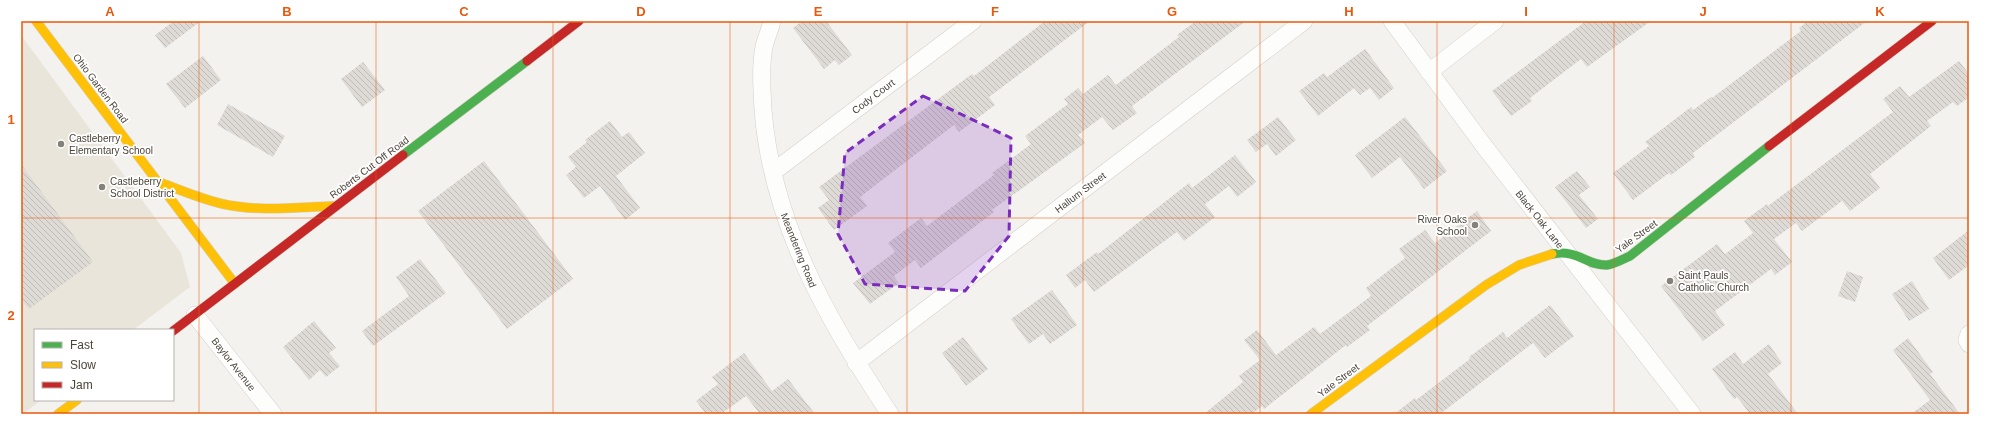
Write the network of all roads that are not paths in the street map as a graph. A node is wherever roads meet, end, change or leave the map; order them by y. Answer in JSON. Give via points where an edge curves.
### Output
{"nodes":[{"id":1,"x":36,"y":21,"type":"edge"},
{"id":2,"x":579,"y":21,"type":"edge"},
{"id":3,"x":772,"y":21,"type":"edge"},
{"id":4,"x":973,"y":21,"type":"edge"},
{"id":5,"x":1304,"y":21,"type":"edge"},
{"id":6,"x":1392,"y":21,"type":"edge"},
{"id":7,"x":1495,"y":21,"type":"edge"},
{"id":8,"x":1932,"y":21,"type":"edge"},
{"id":9,"x":1429,"y":72,"type":"junction"},
{"id":10,"x":773,"y":172,"type":"junction"},
{"id":11,"x":159,"y":182,"type":"junction"},
{"id":12,"x":334,"y":206,"type":"junction"},
{"id":13,"x":1566,"y":252,"type":"junction"},
{"id":14,"x":235,"y":284,"type":"junction"},
{"id":15,"x":195,"y":315,"type":"junction"},
{"id":16,"x":174,"y":330,"type":"edge"},
{"id":17,"x":1969,"y":334,"type":"edge"},
{"id":18,"x":1969,"y":344,"type":"edge"},
{"id":19,"x":856,"y":363,"type":"junction"},
{"id":20,"x":76,"y":401,"type":"edge"},
{"id":21,"x":58,"y":414,"type":"edge"},
{"id":22,"x":273,"y":414,"type":"edge"},
{"id":23,"x":890,"y":414,"type":"edge"},
{"id":24,"x":1311,"y":414,"type":"edge"},
{"id":25,"x":1692,"y":414,"type":"edge"}],
"edges":[{"from":1,"to":11,"type":"street","name":"Ohio Garden Road"},
{"from":2,"to":12,"type":"street","name":"Roberts Cut Off Road"},
{"from":3,"to":10,"type":"street","name":"Meandering Road","via":[[764,48],[762,87],[765,134]]},
{"from":4,"to":10,"type":"street","name":"Cody Court"},
{"from":5,"to":19,"type":"street","name":"Hallum Street"},
{"from":6,"to":9,"type":"street","name":"Black Oak Lane"},
{"from":7,"to":9,"type":"street"},
{"from":8,"to":13,"type":"street","name":"Yale Street","via":[[1630,256],[1611,265],[1600,265]]},
{"from":9,"to":13,"type":"street","name":"Black Oak Lane"},
{"from":10,"to":19,"type":"street","name":"Meandering Road","via":[[784,217],[813,286]]},
{"from":11,"to":12,"type":"street","via":[[233,206]]},
{"from":11,"to":14,"type":"street","name":"Ohio Garden Road"},
{"from":12,"to":14,"type":"street","name":"Roberts Cut Off Road"},
{"from":13,"to":24,"type":"street","name":"Yale Street","via":[[1542,256],[1503,274]]},
{"from":13,"to":25,"type":"street","name":"Black Oak Lane"},
{"from":14,"to":15,"type":"street","name":"Roberts Cut Off Road"},
{"from":15,"to":16,"type":"street","name":"Roberts Cut Off Road"},
{"from":15,"to":22,"type":"street","name":"Baylor Avenue"},
{"from":17,"to":18,"type":"street"},
{"from":19,"to":23,"type":"street","name":"Meandering Road"},
{"from":20,"to":21,"type":"street"}]}
